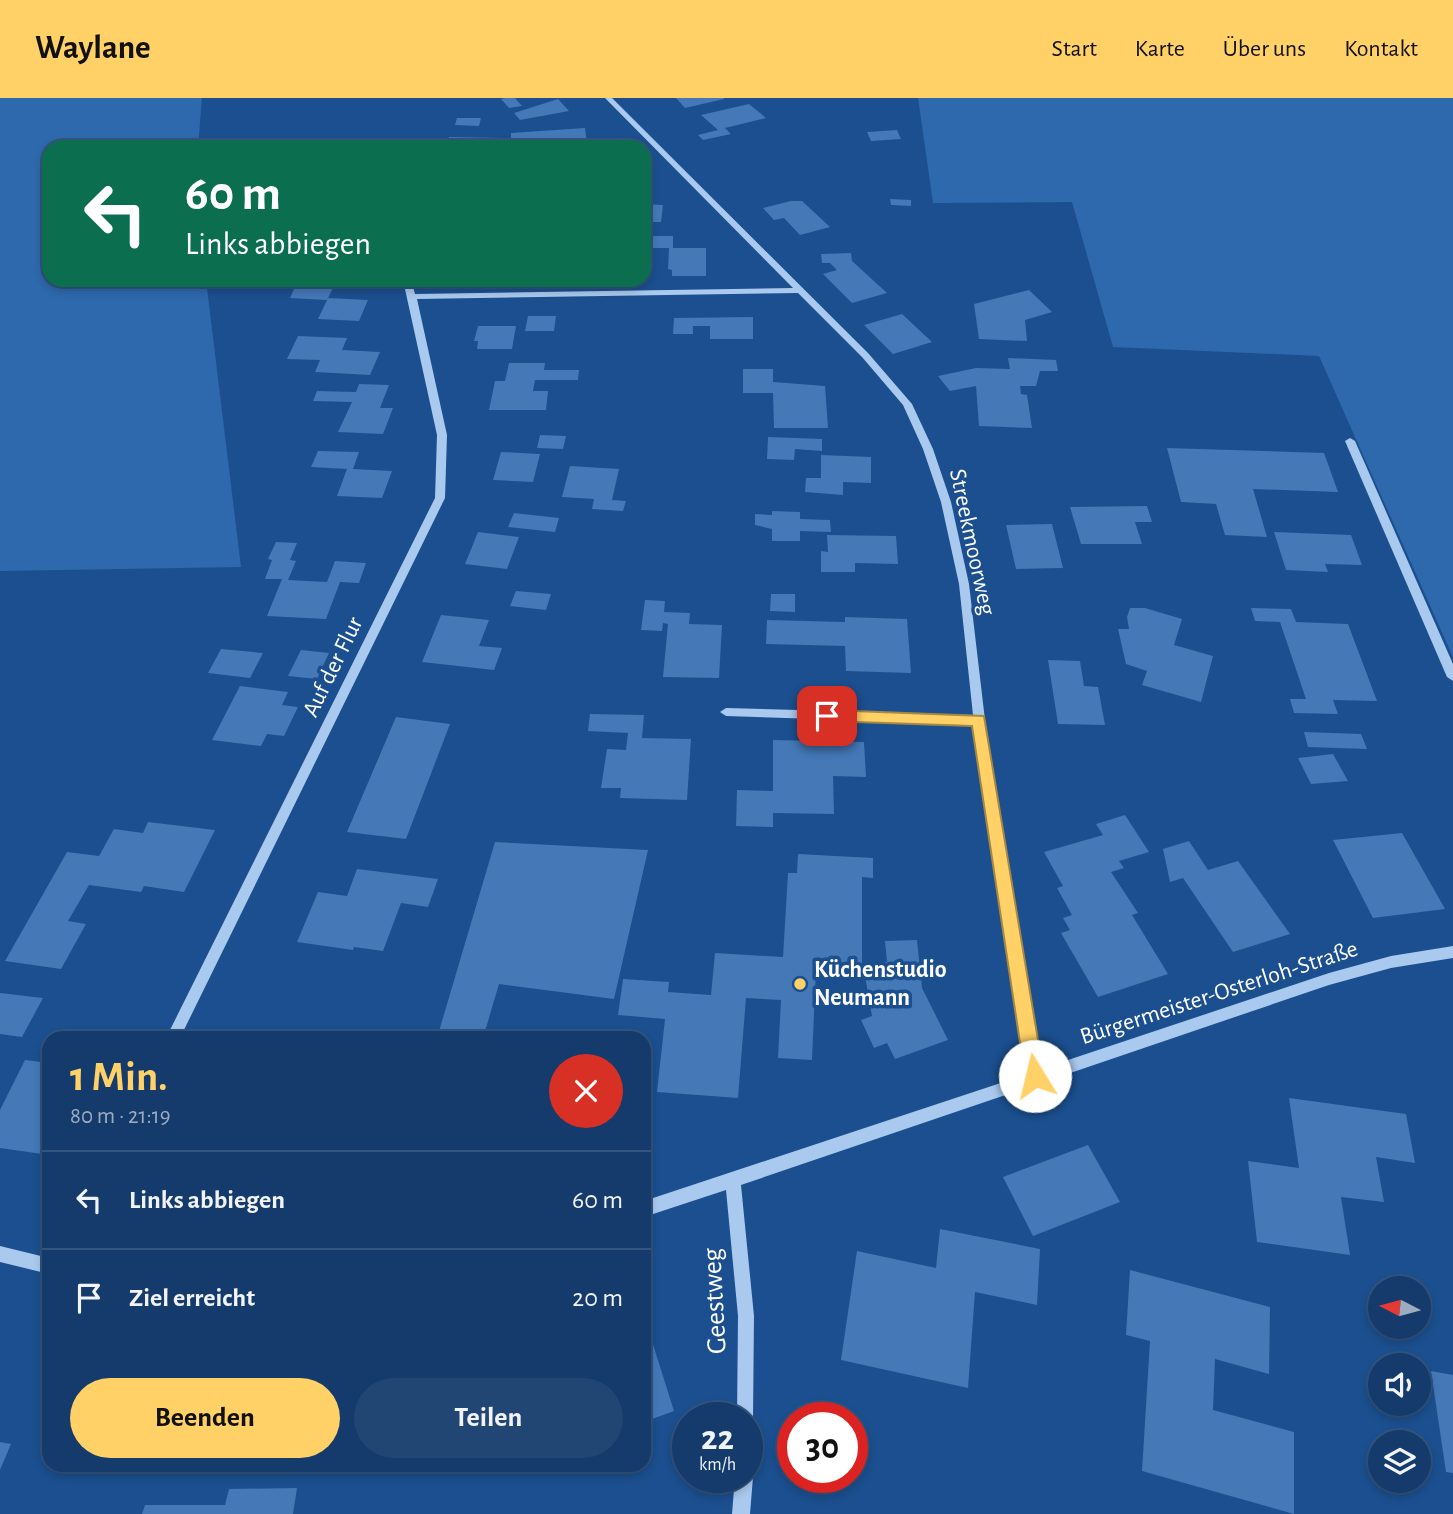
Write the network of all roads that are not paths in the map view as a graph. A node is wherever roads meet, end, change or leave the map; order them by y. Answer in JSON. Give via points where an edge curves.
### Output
{"nodes":[{"id":1,"x":608,"y":98,"type":"edge"},
{"id":2,"x":650,"y":140,"type":"edge"},
{"id":3,"x":651,"y":141,"type":"edge"},
{"id":4,"x":409,"y":287,"type":"edge"},
{"id":5,"x":802,"y":290,"type":"junction"},
{"id":6,"x":412,"y":297,"type":"junction"},
{"id":7,"x":1350,"y":441,"type":"dead end"},
{"id":8,"x":1453,"y":677,"type":"edge"},
{"id":9,"x":726,"y":712,"type":"dead end"},
{"id":10,"x":979,"y":720,"type":"junction"},
{"id":11,"x":1453,"y":952,"type":"edge"},
{"id":12,"x":176,"y":1031,"type":"edge"},
{"id":13,"x":1035,"y":1076,"type":"junction"},
{"id":14,"x":733,"y":1181,"type":"junction"},
{"id":15,"x":651,"y":1207,"type":"edge"},
{"id":16,"x":0,"y":1254,"type":"edge"},
{"id":17,"x":42,"y":1264,"type":"edge"},
{"id":18,"x":745,"y":1402,"type":"edge"},
{"id":19,"x":743,"y":1493,"type":"edge"},
{"id":20,"x":741,"y":1514,"type":"edge"}],
"edges":[{"from":1,"to":2,"type":"street","name":"Streekmoorweg"},
{"from":3,"to":5,"type":"street","name":"Streekmoorweg"},
{"from":4,"to":6,"type":"street","name":"Auf der Flur"},
{"from":5,"to":6,"type":"street"},
{"from":5,"to":10,"type":"street","name":"Streekmoorweg","via":[[907,404],[928,449],[946,502],[964,584]]},
{"from":6,"to":12,"type":"street","name":"Auf der Flur","via":[[442,435],[440,498]]},
{"from":7,"to":8,"type":"street"},
{"from":9,"to":10,"type":"street"},
{"from":10,"to":13,"type":"street","name":"Streekmoorweg"},
{"from":11,"to":13,"type":"street","name":"Bürgermeister-Osterloh-Straße","via":[[1418,955],[1357,973]]},
{"from":13,"to":14,"type":"street","name":"Bürgermeister-Osterloh-Straße"},
{"from":14,"to":15,"type":"street","name":"Bürgermeister-Osterloh-Straße"},
{"from":14,"to":18,"type":"street","name":"Geestweg","via":[[746,1316]]},
{"from":16,"to":17,"type":"street"},
{"from":19,"to":20,"type":"street"}]}
